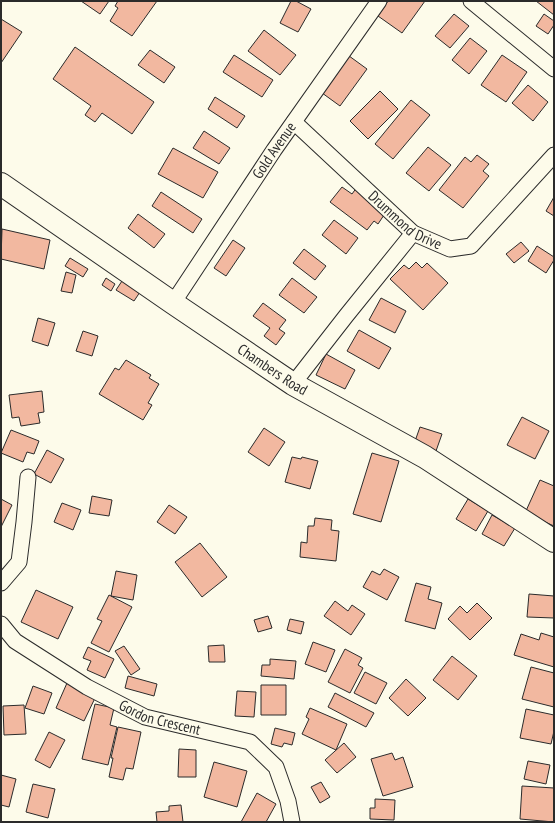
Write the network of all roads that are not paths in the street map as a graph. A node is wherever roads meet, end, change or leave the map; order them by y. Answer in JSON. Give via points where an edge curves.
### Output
{"nodes":[{"id":1,"x":380,"y":1,"type":"edge"},
{"id":2,"x":471,"y":1,"type":"edge"},
{"id":3,"x":554,"y":69,"type":"edge"},
{"id":4,"x":294,"y":122,"type":"junction"},
{"id":5,"x":554,"y":156,"type":"edge"},
{"id":6,"x":1,"y":184,"type":"edge"},
{"id":7,"x":413,"y":233,"type":"junction"},
{"id":8,"x":173,"y":303,"type":"junction"},
{"id":9,"x":293,"y":384,"type":"junction"},
{"id":10,"x":28,"y":476,"type":"dead end"},
{"id":11,"x":554,"y":541,"type":"edge"},
{"id":12,"x":1,"y":583,"type":"edge"},
{"id":13,"x":1,"y":624,"type":"edge"},
{"id":14,"x":292,"y":822,"type":"edge"}],
"edges":[{"from":1,"to":4,"type":"street","name":"Gold Avenue"},
{"from":2,"to":3,"type":"street"},
{"from":4,"to":7,"type":"street","name":"Drummond Drive"},
{"from":4,"to":8,"type":"street","name":"Gold Avenue"},
{"from":5,"to":7,"type":"street","name":"Drummond Drive","via":[[470,246],[450,249]]},
{"from":6,"to":8,"type":"street","name":"Chambers Road"},
{"from":7,"to":9,"type":"street"},
{"from":8,"to":9,"type":"street","name":"Chambers Road"},
{"from":9,"to":11,"type":"street","name":"Chambers Road","via":[[425,457]]},
{"from":10,"to":12,"type":"street","via":[[19,562]]},
{"from":13,"to":14,"type":"street","name":"Gordon Crescent","via":[[15,641],[87,687],[145,717],[250,742],[276,767]]}]}
